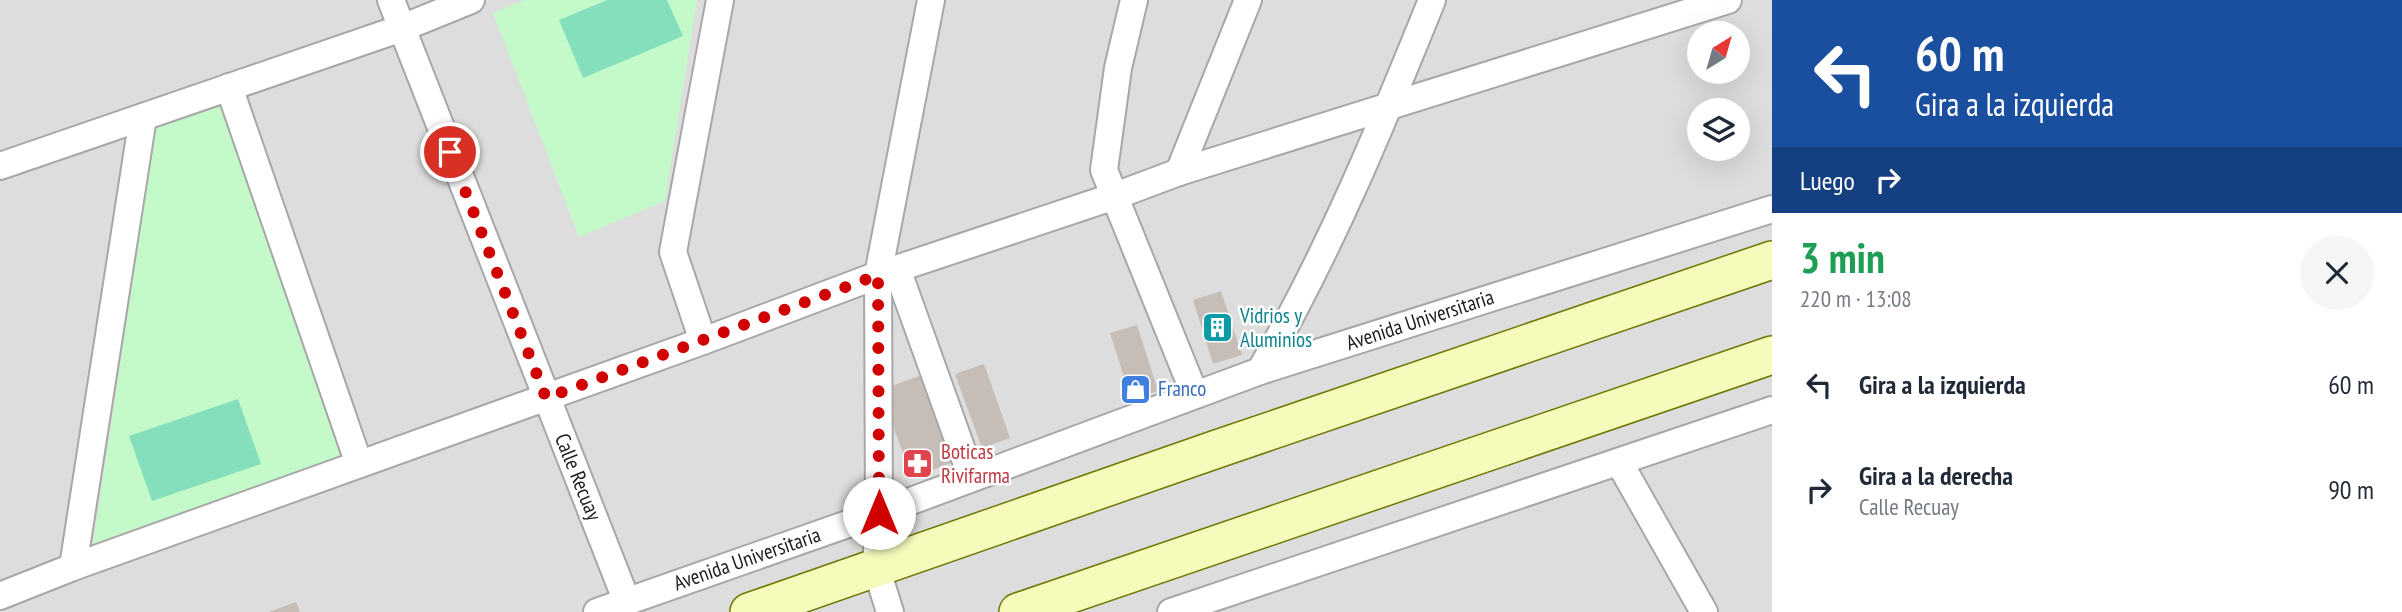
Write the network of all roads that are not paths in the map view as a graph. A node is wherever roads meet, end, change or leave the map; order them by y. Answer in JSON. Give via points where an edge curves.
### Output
{"nodes":[{"id":1,"x":390,"y":0,"type":"edge"},
{"id":2,"x":471,"y":0,"type":"edge"},
{"id":3,"x":720,"y":0,"type":"edge"},
{"id":4,"x":931,"y":0,"type":"edge"},
{"id":5,"x":1134,"y":0,"type":"edge"},
{"id":6,"x":1248,"y":0,"type":"edge"},
{"id":7,"x":1432,"y":0,"type":"edge"},
{"id":8,"x":1728,"y":0,"type":"edge"},
{"id":9,"x":402,"y":29,"type":"junction"},
{"id":10,"x":229,"y":87,"type":"junction"},
{"id":11,"x":1388,"y":108,"type":"junction"},
{"id":12,"x":143,"y":117,"type":"junction"},
{"id":13,"x":0,"y":166,"type":"edge"},
{"id":14,"x":1179,"y":172,"type":"junction"},
{"id":15,"x":1115,"y":196,"type":"junction"},
{"id":16,"x":1772,"y":209,"type":"edge"},
{"id":17,"x":1772,"y":260,"type":"edge"},
{"id":18,"x":888,"y":272,"type":"junction"},
{"id":19,"x":703,"y":341,"type":"junction"},
{"id":20,"x":1772,"y":355,"type":"edge"},
{"id":21,"x":1260,"y":371,"type":"junction"},
{"id":22,"x":1195,"y":395,"type":"junction"},
{"id":23,"x":546,"y":398,"type":"junction"},
{"id":24,"x":1772,"y":410,"type":"edge"},
{"id":25,"x":1619,"y":462,"type":"junction"},
{"id":26,"x":359,"y":464,"type":"junction"},
{"id":27,"x":972,"y":478,"type":"junction"},
{"id":28,"x":879,"y":513,"type":"junction"},
{"id":29,"x":73,"y":567,"type":"junction"},
{"id":30,"x":876,"y":567,"type":"junction"},
{"id":31,"x":0,"y":596,"type":"edge"},
{"id":32,"x":627,"y":602,"type":"junction"},
{"id":33,"x":597,"y":612,"type":"edge"},
{"id":34,"x":749,"y":612,"type":"edge"},
{"id":35,"x":890,"y":612,"type":"edge"},
{"id":36,"x":1018,"y":612,"type":"edge"},
{"id":37,"x":1171,"y":612,"type":"edge"},
{"id":38,"x":1704,"y":612,"type":"edge"}],
"edges":[{"from":1,"to":9,"type":"street","name":"Calle Recuay"},
{"from":2,"to":9,"type":"street"},
{"from":3,"to":19,"type":"street","via":[[673,252]]},
{"from":4,"to":18,"type":"street"},
{"from":5,"to":15,"type":"street","via":[[1118,68],[1104,170]]},
{"from":6,"to":14,"type":"street"},
{"from":7,"to":11,"type":"street"},
{"from":8,"to":11,"type":"street"},
{"from":9,"to":10,"type":"street"},
{"from":9,"to":23,"type":"street","name":"Calle Recuay"},
{"from":10,"to":12,"type":"street"},
{"from":10,"to":26,"type":"street"},
{"from":11,"to":14,"type":"street"},
{"from":11,"to":21,"type":"street","via":[[1335,227]]},
{"from":12,"to":13,"type":"street"},
{"from":12,"to":29,"type":"street"},
{"from":14,"to":15,"type":"street"},
{"from":15,"to":18,"type":"street"},
{"from":15,"to":22,"type":"street"},
{"from":16,"to":21,"type":"street","name":"Avenida Universitaria"},
{"from":17,"to":30,"type":"main road"},
{"from":18,"to":19,"type":"street"},
{"from":18,"to":27,"type":"street"},
{"from":18,"to":28,"type":"street"},
{"from":19,"to":23,"type":"street"},
{"from":20,"to":36,"type":"main road"},
{"from":21,"to":22,"type":"street","name":"Avenida Universitaria"},
{"from":22,"to":27,"type":"street","name":"Avenida Universitaria"},
{"from":23,"to":26,"type":"street"},
{"from":23,"to":32,"type":"street","name":"Calle Recuay"},
{"from":24,"to":25,"type":"street"},
{"from":25,"to":37,"type":"street"},
{"from":25,"to":38,"type":"street"},
{"from":26,"to":29,"type":"street"},
{"from":27,"to":28,"type":"street","name":"Avenida Universitaria"},
{"from":28,"to":30,"type":"street"},
{"from":28,"to":32,"type":"street","name":"Avenida Universitaria"},
{"from":29,"to":31,"type":"street"},
{"from":30,"to":34,"type":"main road"},
{"from":30,"to":35,"type":"street"},
{"from":32,"to":33,"type":"street","name":"Avenida Universitaria"}]}
